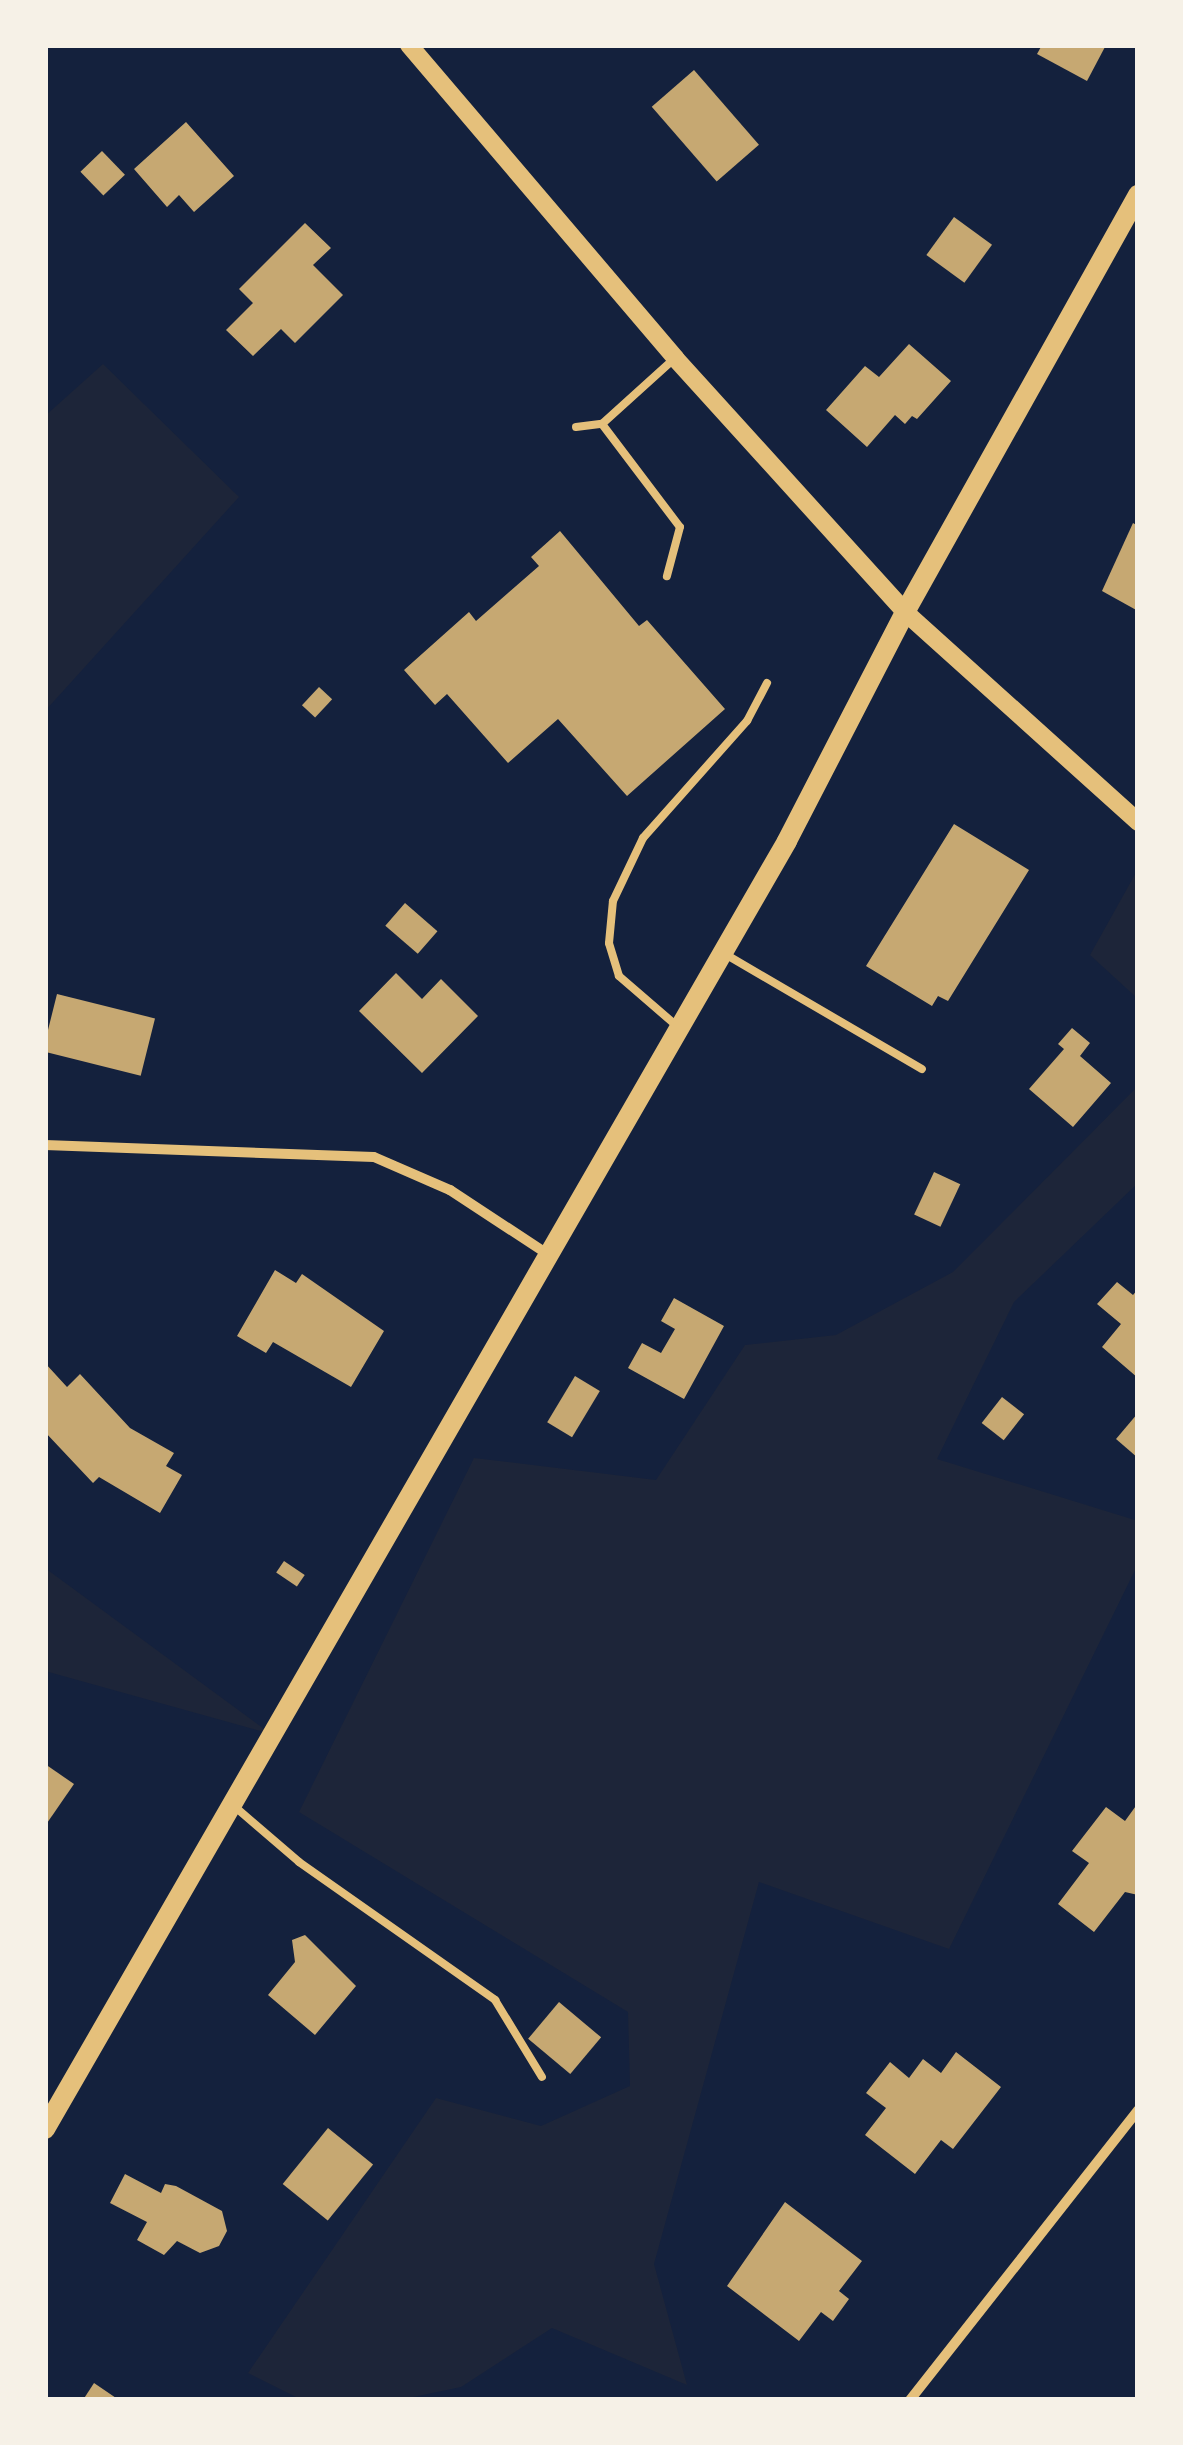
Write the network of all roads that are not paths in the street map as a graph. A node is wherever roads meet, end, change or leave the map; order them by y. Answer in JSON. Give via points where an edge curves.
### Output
{"nodes":[{"id":1,"x":409,"y":45,"type":"edge"},
{"id":2,"x":1138,"y":194,"type":"edge"},
{"id":3,"x":675,"y":358,"type":"junction"},
{"id":4,"x":602,"y":424,"type":"junction"},
{"id":5,"x":576,"y":428,"type":"dead end"},
{"id":6,"x":667,"y":576,"type":"dead end"},
{"id":7,"x":905,"y":612,"type":"junction"},
{"id":8,"x":767,"y":683,"type":"dead end"},
{"id":9,"x":1138,"y":822,"type":"edge"},
{"id":10,"x":722,"y":952,"type":"junction"},
{"id":11,"x":678,"y":1026,"type":"junction"},
{"id":12,"x":922,"y":1069,"type":"dead end"},
{"id":13,"x":45,"y":1145,"type":"edge"},
{"id":14,"x":546,"y":1253,"type":"junction"},
{"id":15,"x":231,"y":1803,"type":"junction"},
{"id":16,"x":542,"y":2077,"type":"dead end"},
{"id":17,"x":1138,"y":2110,"type":"edge"},
{"id":18,"x":45,"y":2129,"type":"edge"},
{"id":19,"x":910,"y":2400,"type":"edge"}],
"edges":[{"from":1,"to":3,"type":"street"},
{"from":2,"to":7,"type":"main road"},
{"from":3,"to":4,"type":"lane"},
{"from":3,"to":7,"type":"street"},
{"from":4,"to":5,"type":"lane"},
{"from":4,"to":6,"type":"lane","via":[[680,527]]},
{"from":7,"to":9,"type":"street"},
{"from":7,"to":10,"type":"main road"},
{"from":8,"to":11,"type":"lane","via":[[747,721],[644,838],[613,901],[609,943],[619,976]]},
{"from":10,"to":11,"type":"main road"},
{"from":10,"to":12,"type":"lane"},
{"from":11,"to":14,"type":"main road"},
{"from":13,"to":14,"type":"street","via":[[374,1157],[450,1190]]},
{"from":14,"to":15,"type":"main road"},
{"from":15,"to":16,"type":"lane","via":[[300,1862],[496,2000]]},
{"from":15,"to":18,"type":"main road"},
{"from":17,"to":19,"type":"street"}]}
